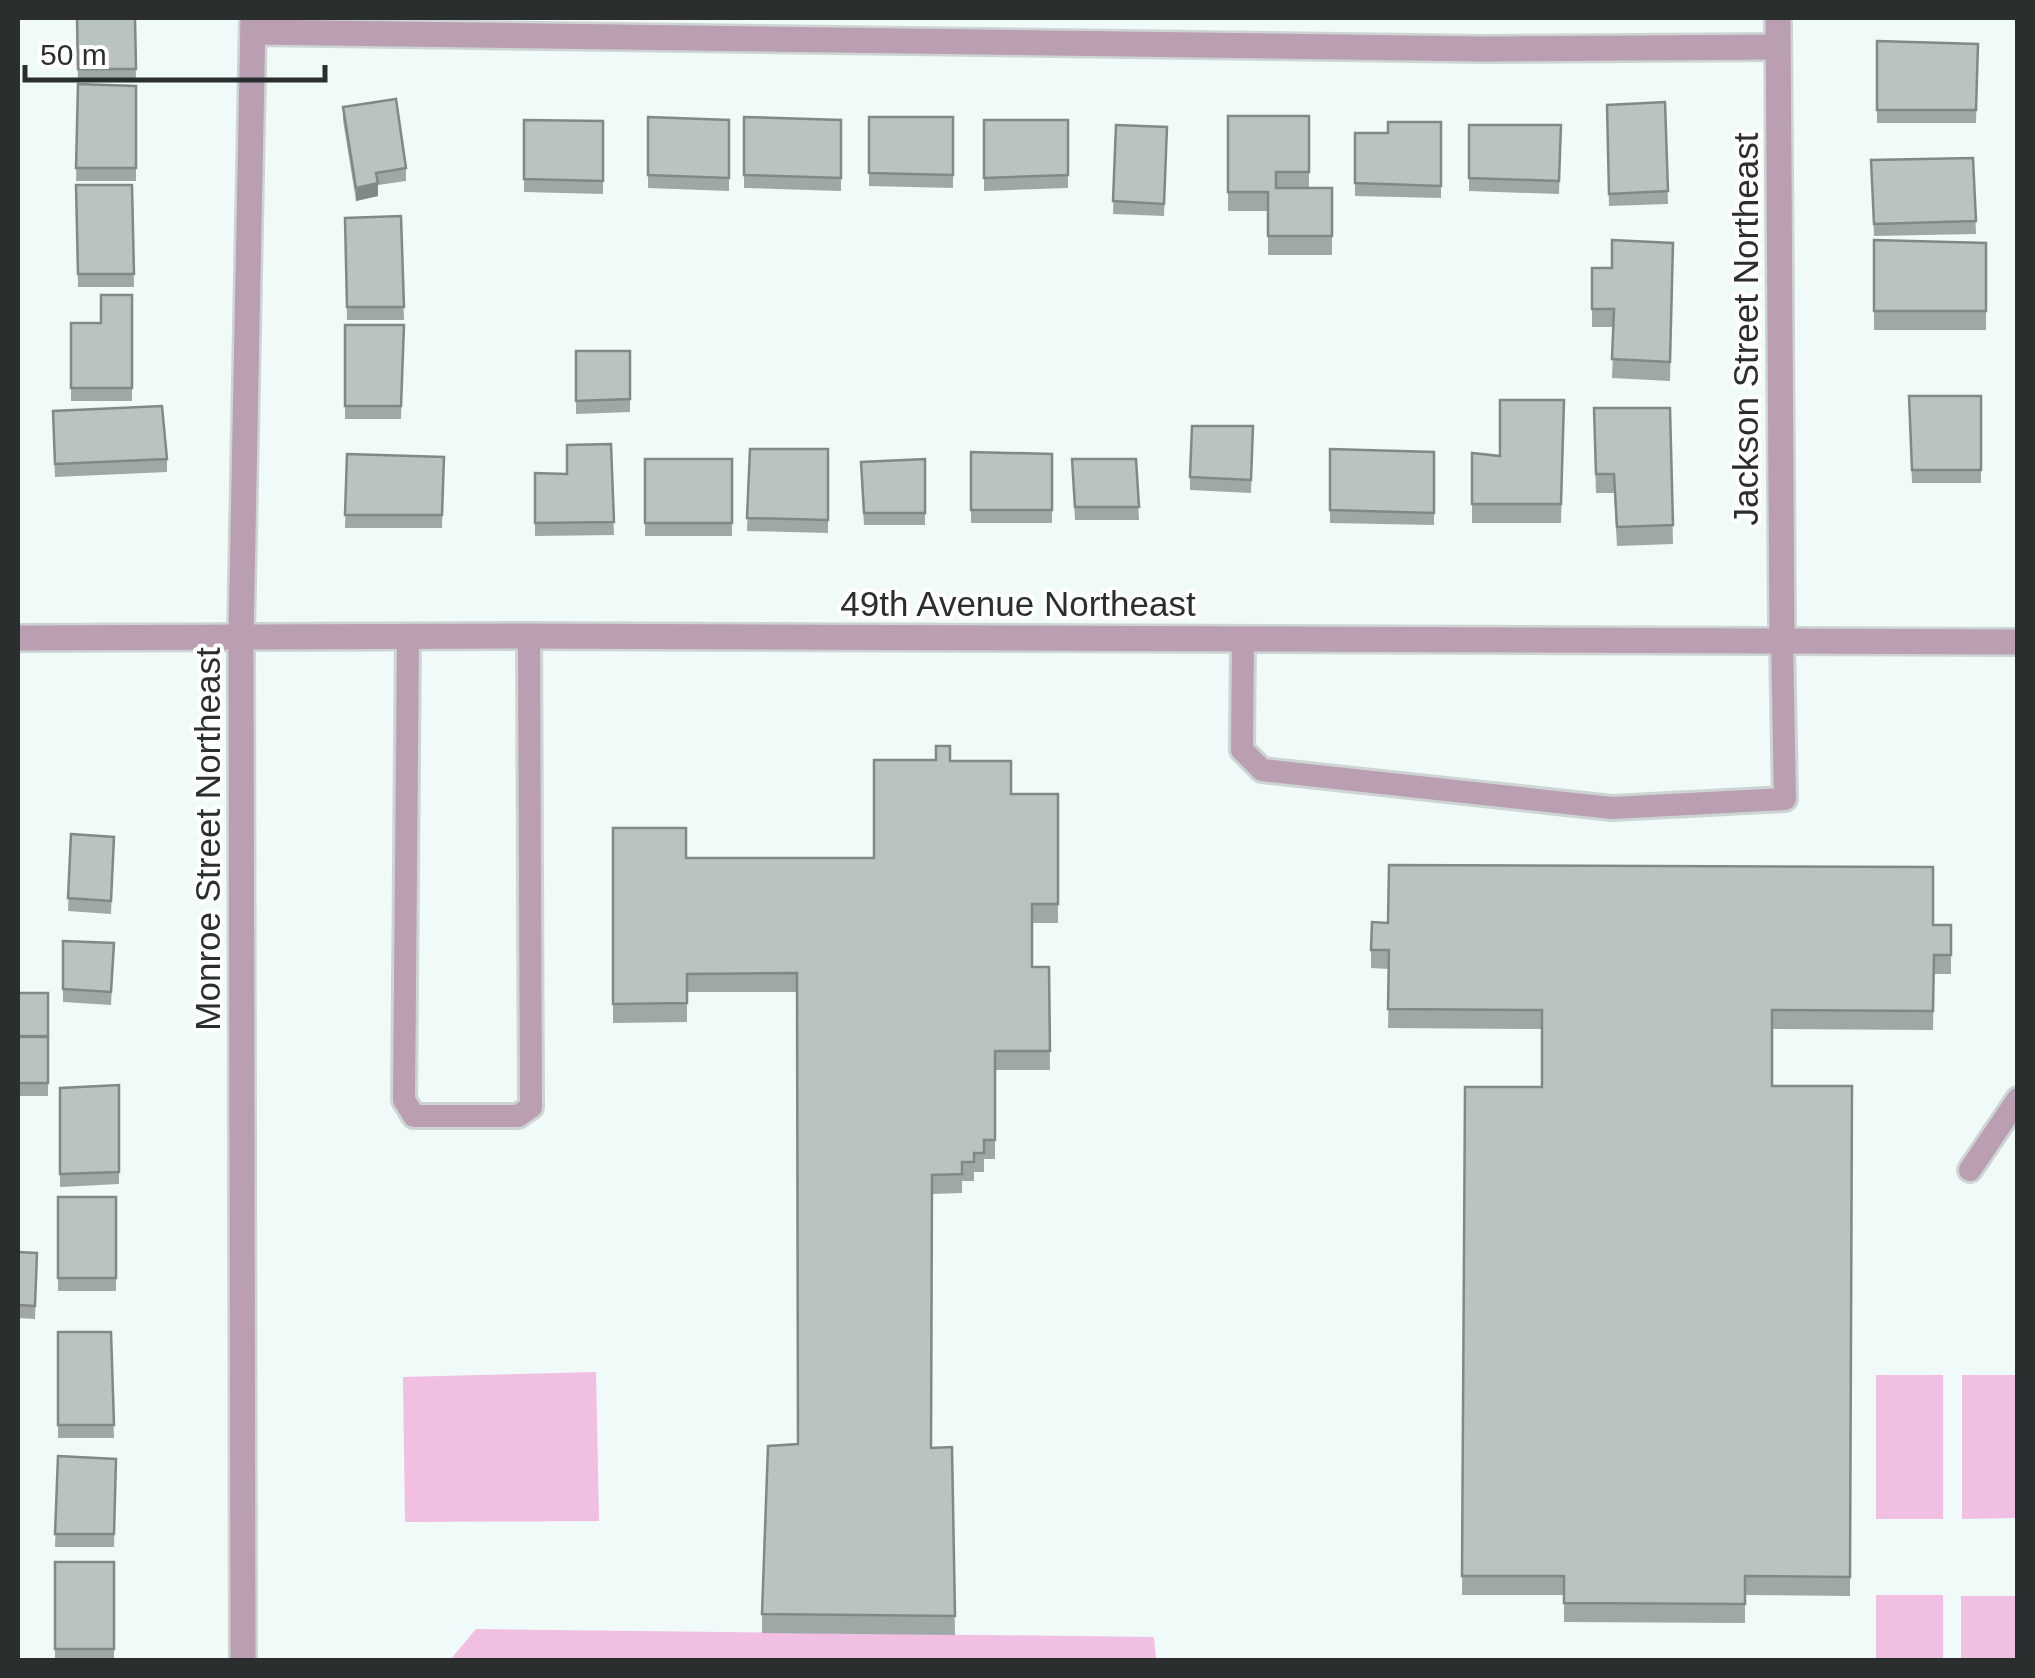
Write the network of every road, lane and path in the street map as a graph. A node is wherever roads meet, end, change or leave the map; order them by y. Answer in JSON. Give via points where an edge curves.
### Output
{"nodes":[{"id":1,"x":1778,"y":18,"type":"edge"},
{"id":2,"x":253,"y":25,"type":"edge"},
{"id":3,"x":1778,"y":47,"type":"junction"},
{"id":4,"x":241,"y":636,"type":"junction"},
{"id":5,"x":408,"y":636,"type":"junction"},
{"id":6,"x":528,"y":636,"type":"junction"},
{"id":7,"x":18,"y":638,"type":"edge"},
{"id":8,"x":1243,"y":639,"type":"junction"},
{"id":9,"x":1782,"y":640,"type":"junction"},
{"id":10,"x":2018,"y":642,"type":"edge"},
{"id":11,"x":2018,"y":1099,"type":"edge"},
{"id":12,"x":1970,"y":1170,"type":"dead end"},
{"id":13,"x":243,"y":1660,"type":"edge"}],
"edges":[{"from":1,"to":3,"type":"street","name":"Jackson Street Northeast"},
{"from":2,"to":3,"type":"street","via":[[1483,49]]},
{"from":2,"to":4,"type":"street","name":"Monroe Street Northeast"},
{"from":3,"to":9,"type":"street","name":"Jackson Street Northeast"},
{"from":4,"to":5,"type":"street","name":"49th Avenue Northeast"},
{"from":4,"to":7,"type":"street","name":"49th Avenue Northeast"},
{"from":4,"to":13,"type":"street","name":"Monroe Street Northeast"},
{"from":5,"to":6,"type":"street","name":"49th Avenue Northeast"},
{"from":5,"to":6,"type":"lane","via":[[404,1100],[414,1116],[518,1116],[532,1107]]},
{"from":6,"to":8,"type":"street","name":"49th Avenue Northeast"},
{"from":8,"to":9,"type":"street","name":"49th Avenue Northeast"},
{"from":8,"to":9,"type":"lane","via":[[1242,750],[1262,770],[1612,808],[1785,799]]},
{"from":9,"to":10,"type":"street","name":"49th Avenue Northeast"},
{"from":11,"to":12,"type":"lane"}]}
